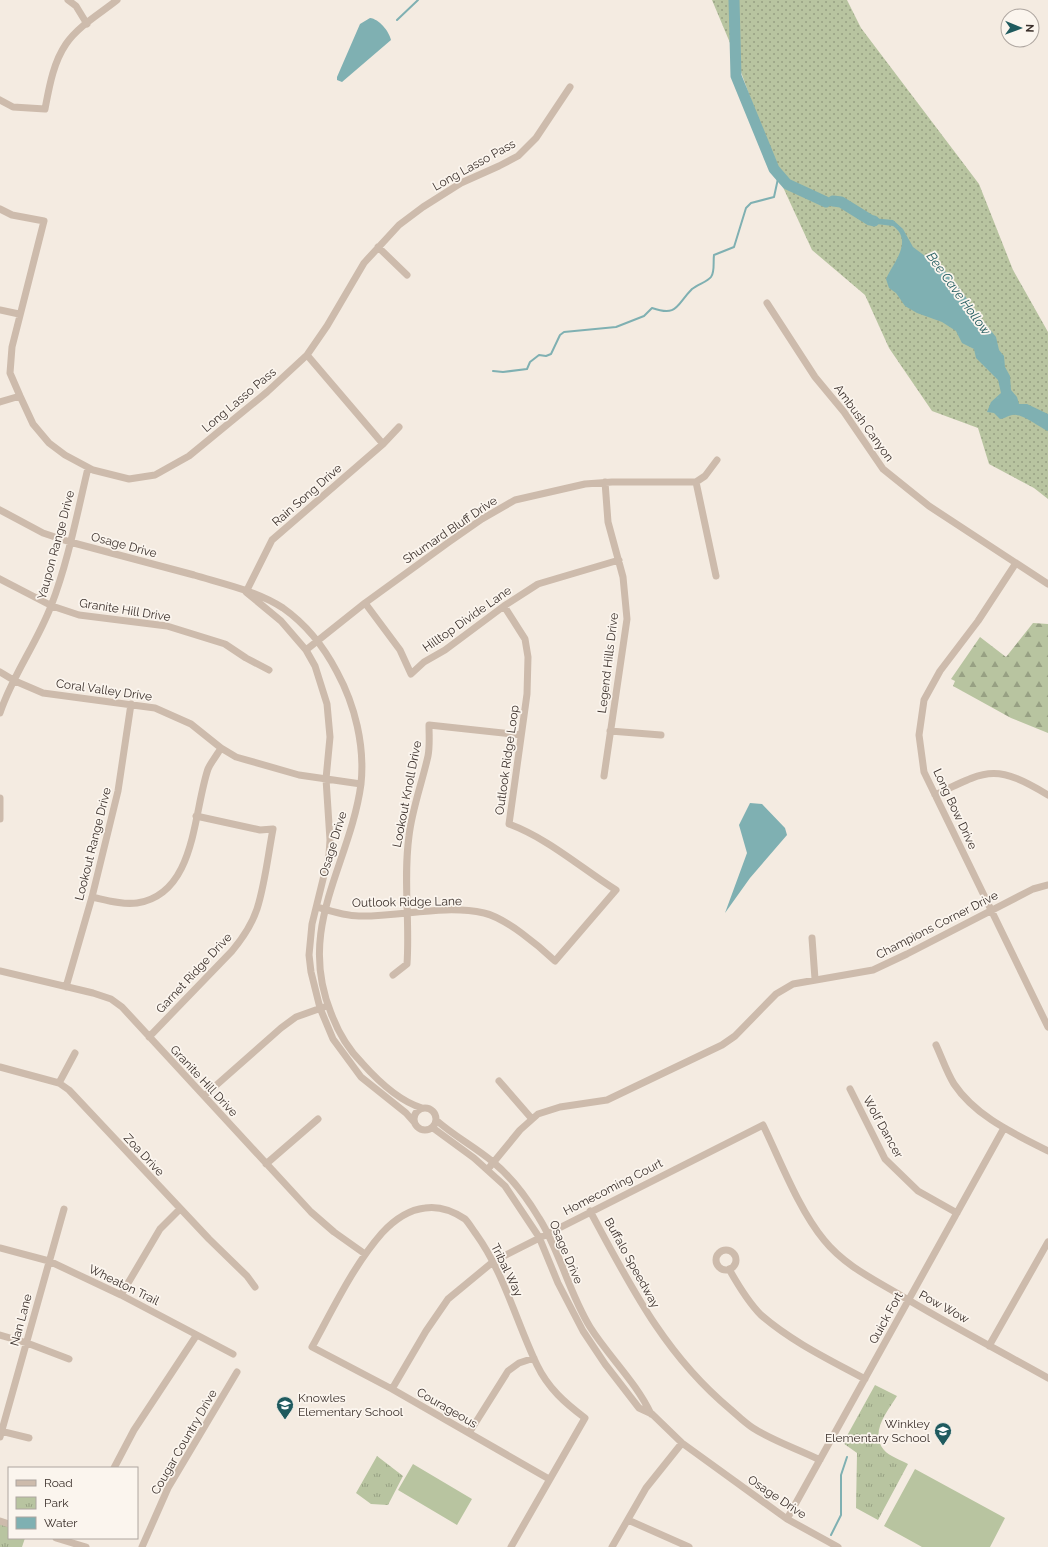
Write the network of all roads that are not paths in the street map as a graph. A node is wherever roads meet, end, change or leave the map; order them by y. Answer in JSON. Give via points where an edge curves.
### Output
{"nodes":[{"id":1,"x":68,"y":0,"type":"edge"},
{"id":2,"x":117,"y":0,"type":"edge"},
{"id":3,"x":87,"y":24,"type":"junction"},
{"id":4,"x":570,"y":87,"type":"dead end"},
{"id":5,"x":0,"y":100,"type":"edge"},
{"id":6,"x":0,"y":209,"type":"edge"},
{"id":7,"x":378,"y":247,"type":"junction"},
{"id":8,"x":407,"y":275,"type":"dead end"},
{"id":9,"x":767,"y":303,"type":"dead end"},
{"id":10,"x":0,"y":310,"type":"edge"},
{"id":11,"x":19,"y":314,"type":"junction"},
{"id":12,"x":307,"y":355,"type":"junction"},
{"id":13,"x":20,"y":396,"type":"junction"},
{"id":14,"x":0,"y":402,"type":"edge"},
{"id":15,"x":399,"y":428,"type":"dead end"},
{"id":16,"x":383,"y":444,"type":"junction"},
{"id":17,"x":717,"y":460,"type":"dead end"},
{"id":18,"x":88,"y":468,"type":"junction"},
{"id":19,"x":605,"y":482,"type":"junction"},
{"id":20,"x":696,"y":482,"type":"junction"},
{"id":21,"x":0,"y":510,"type":"edge"},
{"id":22,"x":70,"y":542,"type":"junction"},
{"id":23,"x":618,"y":560,"type":"junction"},
{"id":24,"x":1016,"y":563,"type":"junction"},
{"id":25,"x":716,"y":576,"type":"dead end"},
{"id":26,"x":0,"y":579,"type":"edge"},
{"id":27,"x":1048,"y":584,"type":"edge"},
{"id":28,"x":246,"y":592,"type":"junction"},
{"id":29,"x":365,"y":603,"type":"junction"},
{"id":30,"x":52,"y":606,"type":"junction"},
{"id":31,"x":504,"y":606,"type":"junction"},
{"id":32,"x":319,"y":641,"type":"junction"},
{"id":33,"x":306,"y":650,"type":"junction"},
{"id":34,"x":269,"y":670,"type":"dead end"},
{"id":35,"x":0,"y":672,"type":"edge"},
{"id":36,"x":15,"y":682,"type":"junction"},
{"id":37,"x":131,"y":704,"type":"junction"},
{"id":38,"x":0,"y":713,"type":"edge"},
{"id":39,"x":610,"y":731,"type":"junction"},
{"id":40,"x":521,"y":735,"type":"junction"},
{"id":41,"x":661,"y":735,"type":"dead end"},
{"id":42,"x":221,"y":748,"type":"junction"},
{"id":43,"x":604,"y":776,"type":"dead end"},
{"id":44,"x":326,"y":779,"type":"junction"},
{"id":45,"x":361,"y":784,"type":"junction"},
{"id":46,"x":934,"y":795,"type":"junction"},
{"id":47,"x":1048,"y":795,"type":"edge"},
{"id":48,"x":0,"y":798,"type":"edge"},
{"id":49,"x":196,"y":816,"type":"junction"},
{"id":50,"x":0,"y":819,"type":"edge"},
{"id":51,"x":1048,"y":885,"type":"edge"},
{"id":52,"x":92,"y":897,"type":"junction"},
{"id":53,"x":321,"y":908,"type":"junction"},
{"id":54,"x":991,"y":911,"type":"junction"},
{"id":55,"x":407,"y":914,"type":"junction"},
{"id":56,"x":812,"y":938,"type":"dead end"},
{"id":57,"x":555,"y":961,"type":"joint"},
{"id":58,"x":0,"y":971,"type":"edge"},
{"id":59,"x":393,"y":975,"type":"dead end"},
{"id":60,"x":815,"y":979,"type":"junction"},
{"id":61,"x":66,"y":987,"type":"junction"},
{"id":62,"x":328,"y":1006,"type":"junction"},
{"id":63,"x":320,"y":1008,"type":"junction"},
{"id":64,"x":1048,"y":1027,"type":"edge"},
{"id":65,"x":149,"y":1037,"type":"junction"},
{"id":66,"x":936,"y":1045,"type":"dead end"},
{"id":67,"x":75,"y":1053,"type":"dead end"},
{"id":68,"x":0,"y":1066,"type":"edge"},
{"id":69,"x":499,"y":1081,"type":"dead end"},
{"id":70,"x":59,"y":1083,"type":"junction"},
{"id":71,"x":850,"y":1090,"type":"dead end"},
{"id":72,"x":204,"y":1096,"type":"junction"},
{"id":73,"x":422,"y":1108,"type":"junction"},
{"id":74,"x":318,"y":1119,"type":"dead end"},
{"id":75,"x":532,"y":1119,"type":"junction"},
{"id":76,"x":436,"y":1120,"type":"junction"},
{"id":77,"x":414,"y":1122,"type":"junction"},
{"id":78,"x":763,"y":1125,"type":"joint"},
{"id":79,"x":433,"y":1128,"type":"junction"},
{"id":80,"x":1004,"y":1128,"type":"junction"},
{"id":81,"x":1048,"y":1151,"type":"edge"},
{"id":82,"x":493,"y":1162,"type":"junction"},
{"id":83,"x":266,"y":1164,"type":"junction"},
{"id":84,"x":488,"y":1169,"type":"junction"},
{"id":85,"x":64,"y":1209,"type":"dead end"},
{"id":86,"x":180,"y":1209,"type":"junction"},
{"id":87,"x":590,"y":1211,"type":"junction"},
{"id":88,"x":958,"y":1213,"type":"junction"},
{"id":89,"x":548,"y":1233,"type":"junction"},
{"id":90,"x":539,"y":1237,"type":"junction"},
{"id":91,"x":1048,"y":1242,"type":"edge"},
{"id":92,"x":0,"y":1248,"type":"edge"},
{"id":93,"x":365,"y":1254,"type":"junction"},
{"id":94,"x":49,"y":1261,"type":"junction"},
{"id":95,"x":494,"y":1261,"type":"junction"},
{"id":96,"x":729,"y":1270,"type":"dead end"},
{"id":97,"x":255,"y":1287,"type":"dead end"},
{"id":98,"x":121,"y":1295,"type":"junction"},
{"id":99,"x":909,"y":1300,"type":"junction"},
{"id":100,"x":0,"y":1335,"type":"edge"},
{"id":101,"x":196,"y":1336,"type":"junction"},
{"id":102,"x":27,"y":1342,"type":"junction"},
{"id":103,"x":989,"y":1346,"type":"junction"},
{"id":104,"x":312,"y":1347,"type":"joint"},
{"id":105,"x":233,"y":1354,"type":"dead end"},
{"id":106,"x":534,"y":1358,"type":"junction"},
{"id":107,"x":69,"y":1359,"type":"dead end"},
{"id":108,"x":237,"y":1372,"type":"dead end"},
{"id":109,"x":1048,"y":1378,"type":"edge"},
{"id":110,"x":865,"y":1379,"type":"junction"},
{"id":111,"x":392,"y":1389,"type":"junction"},
{"id":112,"x":652,"y":1414,"type":"junction"},
{"id":113,"x":1,"y":1433,"type":"edge"},
{"id":114,"x":469,"y":1434,"type":"junction"},
{"id":115,"x":29,"y":1438,"type":"dead end"},
{"id":116,"x":682,"y":1443,"type":"junction"},
{"id":117,"x":820,"y":1460,"type":"junction"},
{"id":118,"x":115,"y":1467,"type":"edge"},
{"id":119,"x":549,"y":1479,"type":"junction"},
{"id":120,"x":787,"y":1519,"type":"junction"},
{"id":121,"x":628,"y":1520,"type":"junction"},
{"id":122,"x":64,"y":1539,"type":"edge"},
{"id":123,"x":80,"y":1541,"type":"edge"},
{"id":124,"x":86,"y":1547,"type":"edge"},
{"id":125,"x":142,"y":1547,"type":"edge"},
{"id":126,"x":511,"y":1547,"type":"edge"},
{"id":127,"x":612,"y":1547,"type":"edge"},
{"id":128,"x":689,"y":1547,"type":"edge"},
{"id":129,"x":838,"y":1547,"type":"edge"}],
"edges":[{"from":1,"to":3,"type":"street","via":[[76,6]]},
{"from":2,"to":3,"type":"street"},
{"from":3,"to":5,"type":"street","via":[[66,44],[58,59],[45,109],[13,107]]},
{"from":4,"to":7,"type":"street","name":"Long Lasso Pass","via":[[536,138],[518,156],[461,183],[423,207],[399,225]]},
{"from":6,"to":11,"type":"street","name":"Long Lasso Pass","via":[[12,215],[44,221]]},
{"from":7,"to":8,"type":"street"},
{"from":7,"to":12,"type":"street","name":"Long Lasso Pass","via":[[364,263]]},
{"from":9,"to":24,"type":"street","name":"Ambush Canyon","via":[[815,377],[844,412],[883,469],[929,506]]},
{"from":10,"to":11,"type":"street"},
{"from":11,"to":13,"type":"street","name":"Long Lasso Pass","via":[[10,373]]},
{"from":12,"to":16,"type":"street"},
{"from":12,"to":18,"type":"street","name":"Long Lasso Pass","via":[[267,392],[189,456],[155,474],[129,479]]},
{"from":13,"to":14,"type":"street"},
{"from":13,"to":18,"type":"street","name":"Long Lasso Pass","via":[[33,424],[49,443],[65,456]]},
{"from":15,"to":16,"type":"street","name":"Rain Song Drive"},
{"from":16,"to":28,"type":"street","name":"Rain Song Drive","via":[[272,540]]},
{"from":17,"to":20,"type":"street","via":[[705,476]]},
{"from":18,"to":22,"type":"street","name":"Yaupon Range Drive"},
{"from":19,"to":20,"type":"street","name":"Shumard Bluff Drive"},
{"from":19,"to":23,"type":"street","name":"Legend Hills Drive","via":[[608,522]]},
{"from":19,"to":29,"type":"street","name":"Shumard Bluff Drive","via":[[584,484],[515,500],[482,519]]},
{"from":20,"to":25,"type":"street"},
{"from":21,"to":22,"type":"street","name":"Osage Drive","via":[[43,533]]},
{"from":22,"to":28,"type":"street","name":"Osage Drive","via":[[237,587]]},
{"from":22,"to":30,"type":"street","name":"Yaupon Range Drive"},
{"from":23,"to":31,"type":"street","name":"Hilltop Divide Lane","via":[[538,584]]},
{"from":23,"to":39,"type":"street","name":"Legend Hills Drive","via":[[623,577],[626,619]]},
{"from":24,"to":27,"type":"street","name":"Ambush Canyon"},
{"from":24,"to":46,"type":"street","name":"Long Bow Drive","via":[[978,621],[940,671],[924,700],[919,735],[920,750],[924,772]]},
{"from":26,"to":30,"type":"street","name":"Granite Hill Drive"},
{"from":28,"to":32,"type":"street","name":"Osage Drive","via":[[266,598],[285,609]]},
{"from":28,"to":33,"type":"street","name":"Osage Drive","via":[[280,621]]},
{"from":29,"to":31,"type":"street","name":"Hilltop Divide Lane","via":[[400,650],[411,674],[424,662],[445,650]]},
{"from":29,"to":32,"type":"street","name":"Shumard Bluff Drive"},
{"from":30,"to":34,"type":"street","name":"Granite Hill Drive","via":[[79,615],[167,626],[225,644]]},
{"from":30,"to":36,"type":"street","name":"Yaupon Range Drive"},
{"from":31,"to":40,"type":"street","name":"Outlook Ridge Loop","via":[[525,639],[528,656],[527,694]]},
{"from":32,"to":33,"type":"street","name":"Shumard Bluff Drive"},
{"from":32,"to":45,"type":"street","name":"Osage Drive","via":[[343,682],[353,710],[361,748]]},
{"from":33,"to":44,"type":"street","name":"Osage Drive","via":[[315,666],[327,704],[330,737]]},
{"from":35,"to":36,"type":"street","name":"Coral Valley Drive"},
{"from":36,"to":37,"type":"street","name":"Coral Valley Drive","via":[[43,693]]},
{"from":36,"to":38,"type":"street","name":"Yaupon Range Drive","via":[[5,698]]},
{"from":37,"to":42,"type":"street","name":"Coral Valley Drive","via":[[155,708],[190,724]]},
{"from":37,"to":52,"type":"street","name":"Lookout Range Drive","via":[[118,792]]},
{"from":39,"to":41,"type":"street"},
{"from":39,"to":43,"type":"street","name":"Legend Hills Drive"},
{"from":40,"to":55,"type":"street","name":"Lookout Knoll Drive","via":[[429,725],[428,754],[409,836]]},
{"from":40,"to":57,"type":"street","name":"Outlook Ridge Loop","via":[[509,824],[527,831],[567,855],[616,890]]},
{"from":42,"to":44,"type":"street","name":"Coral Valley Drive","via":[[236,757],[299,775]]},
{"from":42,"to":49,"type":"street","via":[[209,768]]},
{"from":44,"to":45,"type":"street","name":"Coral Valley Drive"},
{"from":44,"to":53,"type":"street","name":"Osage Drive","via":[[330,840]]},
{"from":45,"to":53,"type":"street","name":"Osage Drive","via":[[353,822]]},
{"from":46,"to":47,"type":"street","via":[[977,775],[994,772],[1016,778]]},
{"from":46,"to":54,"type":"street","name":"Long Bow Drive"},
{"from":48,"to":50,"type":"street"},
{"from":49,"to":52,"type":"street","via":[[192,840],[185,859],[176,879],[166,890],[154,898],[137,903],[121,903]]},
{"from":49,"to":65,"type":"street","name":"Garnet Ridge Drive","via":[[260,830],[273,829],[257,909],[244,936],[232,952]]},
{"from":51,"to":54,"type":"street","name":"Champions Corner Drive","via":[[1032,889]]},
{"from":52,"to":61,"type":"street","name":"Lookout Range Drive"},
{"from":53,"to":55,"type":"street","name":"Outlook Ridge Lane","via":[[358,916]]},
{"from":53,"to":62,"type":"street","name":"Osage Drive","via":[[319,955],[323,990]]},
{"from":53,"to":63,"type":"street","name":"Osage Drive","via":[[312,924],[309,955]]},
{"from":54,"to":60,"type":"street","name":"Champions Corner Drive","via":[[873,970]]},
{"from":54,"to":64,"type":"street","name":"Long Bow Drive"},
{"from":55,"to":57,"type":"street","name":"Outlook Ridge Lane","via":[[448,910],[485,914],[512,927],[536,943]]},
{"from":55,"to":59,"type":"street","name":"Lookout Knoll Drive","via":[[407,964]]},
{"from":56,"to":60,"type":"street"},
{"from":58,"to":61,"type":"street","name":"Granite Hill Drive"},
{"from":60,"to":75,"type":"street","name":"Champions Corner Drive","via":[[793,984],[776,994],[735,1036],[643,1084],[607,1100],[560,1108],[538,1114]]},
{"from":61,"to":65,"type":"street","name":"Granite Hill Drive","via":[[93,992],[111,999],[122,1007]]},
{"from":62,"to":63,"type":"street"},
{"from":62,"to":73,"type":"street","name":"Osage Drive","via":[[342,1037],[354,1055],[390,1089],[414,1106]]},
{"from":63,"to":72,"type":"street","via":[[296,1017],[281,1028]]},
{"from":63,"to":77,"type":"street","name":"Osage Drive","via":[[333,1039],[361,1076]]},
{"from":65,"to":72,"type":"street","name":"Granite Hill Drive"},
{"from":66,"to":80,"type":"street","via":[[954,1084],[973,1106]]},
{"from":67,"to":70,"type":"street"},
{"from":68,"to":70,"type":"street","name":"Zoa Drive"},
{"from":69,"to":75,"type":"street"},
{"from":70,"to":86,"type":"street","name":"Zoa Drive","via":[[69,1090]]},
{"from":71,"to":88,"type":"street","name":"Wolf Dancer","via":[[885,1159],[918,1191]]},
{"from":72,"to":83,"type":"street","name":"Granite Hill Drive"},
{"from":73,"to":76,"type":"street","via":[[432,1111]]},
{"from":73,"to":77,"type":"street","via":[[416,1112]]},
{"from":74,"to":83,"type":"street"},
{"from":75,"to":82,"type":"street","name":"Champions Corner Drive"},
{"from":76,"to":79,"type":"street"},
{"from":76,"to":82,"type":"street","name":"Osage Drive"},
{"from":77,"to":79,"type":"street","via":[[422,1130]]},
{"from":78,"to":87,"type":"street","name":"Homecoming Court"},
{"from":78,"to":99,"type":"street","name":"Pow Wow","via":[[810,1220],[824,1241],[860,1272]]},
{"from":79,"to":84,"type":"street","name":"Osage Drive"},
{"from":80,"to":81,"type":"street"},
{"from":80,"to":88,"type":"street","name":"Quick Fort"},
{"from":82,"to":84,"type":"street","name":"Champions Corner Drive"},
{"from":82,"to":89,"type":"street","name":"Osage Drive","via":[[523,1195]]},
{"from":83,"to":93,"type":"street","name":"Granite Hill Drive","via":[[311,1212]]},
{"from":84,"to":90,"type":"street","name":"Osage Drive","via":[[505,1186]]},
{"from":85,"to":94,"type":"street","name":"Nan Lane"},
{"from":86,"to":97,"type":"street","name":"Zoa Drive"},
{"from":86,"to":98,"type":"street","via":[[160,1229]]},
{"from":87,"to":89,"type":"street","name":"Homecoming Court"},
{"from":87,"to":117,"type":"street","name":"Buffalo Speedway","via":[[636,1298],[693,1375],[714,1396],[754,1428]]},
{"from":88,"to":99,"type":"street","name":"Quick Fort"},
{"from":89,"to":90,"type":"street","name":"Homecoming Court"},
{"from":89,"to":112,"type":"street","name":"Osage Drive","via":[[568,1284],[590,1326]]},
{"from":90,"to":95,"type":"street","name":"Homecoming Court"},
{"from":90,"to":112,"type":"street","name":"Osage Drive","via":[[558,1283],[583,1331],[639,1408]]},
{"from":91,"to":103,"type":"street"},
{"from":92,"to":94,"type":"street","name":"Wheaton Trail"},
{"from":93,"to":95,"type":"street","name":"Tribal Way","via":[[393,1222],[416,1209],[432,1207],[446,1210],[465,1220]]},
{"from":93,"to":104,"type":"street","name":"Tribal Way"},
{"from":94,"to":98,"type":"street","name":"Wheaton Trail"},
{"from":94,"to":102,"type":"street","name":"Nan Lane"},
{"from":95,"to":106,"type":"street","name":"Tribal Way"},
{"from":95,"to":111,"type":"street","name":"Homecoming Court","via":[[448,1299]]},
{"from":96,"to":110,"type":"street","via":[[741,1289],[766,1318],[803,1346]]},
{"from":98,"to":101,"type":"street","name":"Wheaton Trail"},
{"from":99,"to":103,"type":"street","name":"Pow Wow"},
{"from":99,"to":110,"type":"street","name":"Quick Fort"},
{"from":100,"to":102,"type":"street"},
{"from":101,"to":105,"type":"street","name":"Wheaton Trail"},
{"from":101,"to":118,"type":"street","via":[[134,1430]]},
{"from":102,"to":107,"type":"street"},
{"from":102,"to":113,"type":"street","name":"Nan Lane"},
{"from":103,"to":109,"type":"street","name":"Pow Wow"},
{"from":104,"to":111,"type":"street","name":"Courageous"},
{"from":106,"to":114,"type":"street","via":[[508,1371]]},
{"from":106,"to":119,"type":"street","name":"Tribal Way","via":[[551,1388],[585,1418]]},
{"from":108,"to":125,"type":"street","name":"Cougar Country Drive","via":[[168,1488]]},
{"from":110,"to":117,"type":"street","name":"Quick Fort"},
{"from":111,"to":114,"type":"street","name":"Courageous"},
{"from":112,"to":116,"type":"street","name":"Osage Drive"},
{"from":113,"to":115,"type":"street"},
{"from":114,"to":119,"type":"street","name":"Courageous"},
{"from":116,"to":120,"type":"street","name":"Osage Drive"},
{"from":116,"to":121,"type":"street","via":[[653,1478]]},
{"from":117,"to":120,"type":"street","name":"Quick Fort"},
{"from":119,"to":126,"type":"street"},
{"from":120,"to":129,"type":"street","name":"Osage Drive"},
{"from":121,"to":127,"type":"street"},
{"from":121,"to":128,"type":"street"},
{"from":122,"to":123,"type":"street"},
{"from":123,"to":124,"type":"street"}]}
